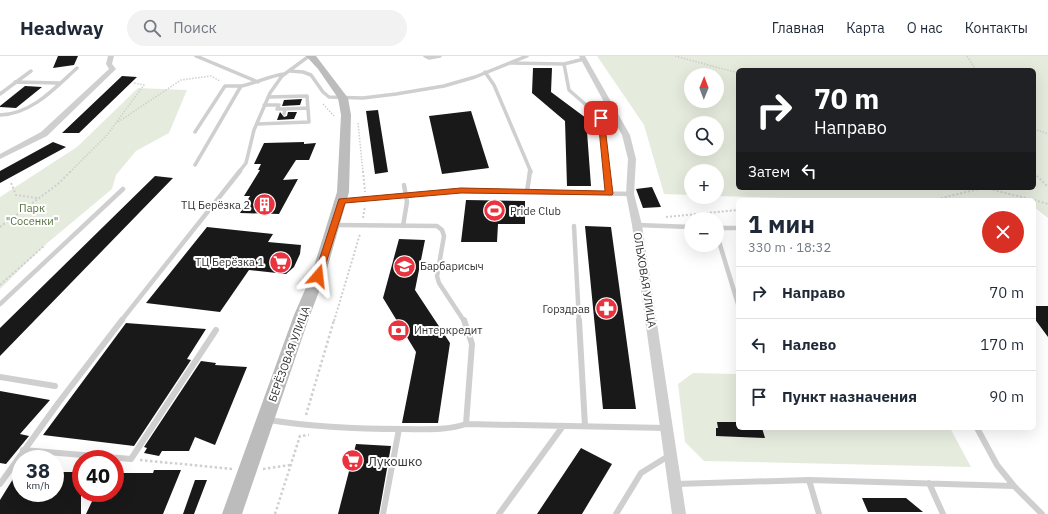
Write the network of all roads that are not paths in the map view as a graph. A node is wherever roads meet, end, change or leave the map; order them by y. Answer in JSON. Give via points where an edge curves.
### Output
{"nodes":[{"id":1,"x":111,"y":56,"type":"edge"},
{"id":2,"x":196,"y":56,"type":"edge"},
{"id":3,"x":310,"y":56,"type":"edge"},
{"id":4,"x":426,"y":56,"type":"edge"},
{"id":5,"x":440,"y":56,"type":"edge"},
{"id":6,"x":527,"y":56,"type":"edge"},
{"id":7,"x":583,"y":57,"type":"edge"},
{"id":8,"x":508,"y":63,"type":"junction"},
{"id":9,"x":564,"y":64,"type":"junction"},
{"id":10,"x":77,"y":68,"type":"dead end"},
{"id":11,"x":31,"y":71,"type":"dead end"},
{"id":12,"x":289,"y":71,"type":"junction"},
{"id":13,"x":485,"y":72,"type":"junction"},
{"id":14,"x":284,"y":74,"type":"junction"},
{"id":15,"x":15,"y":82,"type":"junction"},
{"id":16,"x":258,"y":82,"type":"junction"},
{"id":17,"x":59,"y":83,"type":"junction"},
{"id":18,"x":240,"y":86,"type":"junction"},
{"id":19,"x":0,"y":94,"type":"edge"},
{"id":20,"x":269,"y":97,"type":"junction"},
{"id":21,"x":343,"y":98,"type":"junction"},
{"id":22,"x":264,"y":105,"type":"junction"},
{"id":23,"x":308,"y":108,"type":"junction"},
{"id":24,"x":285,"y":109,"type":"junction"},
{"id":25,"x":298,"y":109,"type":"junction"},
{"id":26,"x":296,"y":113,"type":"dead end"},
{"id":27,"x":0,"y":114,"type":"edge"},
{"id":28,"x":284,"y":114,"type":"dead end"},
{"id":29,"x":257,"y":124,"type":"junction"},
{"id":30,"x":196,"y":132,"type":"dead end"},
{"id":31,"x":0,"y":158,"type":"edge"},
{"id":32,"x":195,"y":165,"type":"dead end"},
{"id":33,"x":404,"y":185,"type":"dead end"},
{"id":34,"x":123,"y":189,"type":"dead end"},
{"id":35,"x":527,"y":192,"type":"junction"},
{"id":36,"x":609,"y":194,"type":"junction"},
{"id":37,"x":630,"y":194,"type":"junction"},
{"id":38,"x":406,"y":196,"type":"junction"},
{"id":39,"x":342,"y":201,"type":"junction"},
{"id":40,"x":636,"y":224,"type":"junction"},
{"id":41,"x":334,"y":226,"type":"junction"},
{"id":42,"x":402,"y":226,"type":"junction"},
{"id":43,"x":574,"y":226,"type":"dead end"},
{"id":44,"x":684,"y":227,"type":"edge"},
{"id":45,"x":724,"y":228,"type":"edge"},
{"id":46,"x":736,"y":228,"type":"edge"},
{"id":47,"x":722,"y":252,"type":"edge"},
{"id":48,"x":736,"y":297,"type":"edge"},
{"id":49,"x":0,"y":304,"type":"edge"},
{"id":50,"x":216,"y":330,"type":"dead end"},
{"id":51,"x":0,"y":377,"type":"edge"},
{"id":52,"x":55,"y":386,"type":"dead end"},
{"id":53,"x":266,"y":420,"type":"junction"},
{"id":54,"x":466,"y":424,"type":"junction"},
{"id":55,"x":563,"y":426,"type":"junction"},
{"id":56,"x":585,"y":426,"type":"junction"},
{"id":57,"x":667,"y":428,"type":"junction"},
{"id":58,"x":399,"y":429,"type":"junction"},
{"id":59,"x":978,"y":430,"type":"edge"},
{"id":60,"x":23,"y":450,"type":"edge"},
{"id":61,"x":64,"y":453,"type":"edge"},
{"id":62,"x":671,"y":455,"type":"junction"},
{"id":63,"x":12,"y":466,"type":"edge"},
{"id":64,"x":809,"y":480,"type":"junction"},
{"id":65,"x":928,"y":483,"type":"junction"},
{"id":66,"x":0,"y":484,"type":"edge"},
{"id":67,"x":675,"y":484,"type":"junction"},
{"id":68,"x":1014,"y":486,"type":"junction"},
{"id":69,"x":232,"y":514,"type":"edge"},
{"id":70,"x":383,"y":514,"type":"edge"},
{"id":71,"x":499,"y":514,"type":"edge"},
{"id":72,"x":616,"y":514,"type":"edge"},
{"id":73,"x":679,"y":514,"type":"edge"},
{"id":74,"x":819,"y":514,"type":"edge"},
{"id":75,"x":943,"y":514,"type":"edge"},
{"id":76,"x":1042,"y":514,"type":"edge"}],
"edges":[{"from":1,"to":31,"type":"street","via":[[109,64],[113,68],[44,134]]},
{"from":2,"to":16,"type":"lane"},
{"from":3,"to":12,"type":"lane"},
{"from":3,"to":21,"type":"street"},
{"from":4,"to":5,"type":"lane"},
{"from":6,"to":8,"type":"lane"},
{"from":7,"to":9,"type":"lane"},
{"from":7,"to":37,"type":"street","name":"ОЛЬХОВАЯ УЛИЦА","via":[[626,135],[632,159]]},
{"from":8,"to":9,"type":"lane"},
{"from":8,"to":13,"type":"lane"},
{"from":9,"to":36,"type":"lane","via":[[569,90],[601,118]]},
{"from":10,"to":17,"type":"lane"},
{"from":11,"to":15,"type":"lane"},
{"from":12,"to":14,"type":"lane"},
{"from":12,"to":21,"type":"lane","via":[[306,73],[312,76],[326,96]]},
{"from":13,"to":21,"type":"lane","via":[[459,82],[396,94]]},
{"from":13,"to":35,"type":"lane","via":[[494,85],[531,173]]},
{"from":14,"to":16,"type":"lane"},
{"from":14,"to":20,"type":"lane"},
{"from":15,"to":17,"type":"lane"},
{"from":15,"to":19,"type":"lane"},
{"from":16,"to":18,"type":"lane"},
{"from":17,"to":27,"type":"lane","via":[[28,109],[15,114]]},
{"from":18,"to":30,"type":"lane","via":[[225,86]]},
{"from":18,"to":32,"type":"lane"},
{"from":20,"to":22,"type":"lane"},
{"from":20,"to":23,"type":"lane","via":[[307,96]]},
{"from":21,"to":39,"type":"street","name":"БЕРЁЗОВАЯ УЛИЦА","via":[[346,115]]},
{"from":22,"to":24,"type":"lane","via":[[279,105],[277,110]]},
{"from":22,"to":29,"type":"lane"},
{"from":23,"to":25,"type":"lane"},
{"from":23,"to":29,"type":"lane","via":[[309,122],[281,121]]},
{"from":24,"to":25,"type":"lane"},
{"from":24,"to":28,"type":"lane"},
{"from":25,"to":26,"type":"lane"},
{"from":29,"to":60,"type":"lane","via":[[247,150],[246,163]]},
{"from":33,"to":38,"type":"lane"},
{"from":34,"to":49,"type":"lane"},
{"from":35,"to":36,"type":"lane"},
{"from":35,"to":38,"type":"lane","via":[[461,190]]},
{"from":36,"to":37,"type":"lane"},
{"from":37,"to":40,"type":"street","name":"ОЛЬХОВАЯ УЛИЦА"},
{"from":38,"to":39,"type":"lane"},
{"from":38,"to":42,"type":"lane"},
{"from":39,"to":41,"type":"street","name":"БЕРЁЗОВАЯ УЛИЦА"},
{"from":40,"to":44,"type":"lane"},
{"from":40,"to":57,"type":"street","name":"ОЛЬХОВАЯ УЛИЦА"},
{"from":41,"to":42,"type":"lane"},
{"from":41,"to":53,"type":"street","name":"БЕРЁЗОВАЯ УЛИЦА"},
{"from":42,"to":54,"type":"lane","via":[[437,226],[444,236],[437,276],[471,333]]},
{"from":43,"to":56,"type":"lane"},
{"from":45,"to":46,"type":"lane"},
{"from":47,"to":48,"type":"lane"},
{"from":50,"to":61,"type":"lane","via":[[131,459]]},
{"from":51,"to":52,"type":"lane"},
{"from":53,"to":58,"type":"lane","via":[[303,426]]},
{"from":53,"to":69,"type":"street","name":"БЕРЁЗОВАЯ УЛИЦА"},
{"from":54,"to":55,"type":"lane"},
{"from":54,"to":58,"type":"lane","via":[[454,429]]},
{"from":55,"to":56,"type":"lane"},
{"from":55,"to":71,"type":"lane"},
{"from":56,"to":57,"type":"lane"},
{"from":57,"to":62,"type":"street","name":"ОЛЬХОВАЯ УЛИЦА"},
{"from":58,"to":70,"type":"lane"},
{"from":59,"to":68,"type":"lane","via":[[997,465]]},
{"from":62,"to":67,"type":"street","name":"ОЛЬХОВАЯ УЛИЦА"},
{"from":62,"to":72,"type":"lane","via":[[641,473]]},
{"from":63,"to":66,"type":"lane"},
{"from":64,"to":65,"type":"lane"},
{"from":64,"to":67,"type":"lane"},
{"from":64,"to":74,"type":"lane"},
{"from":65,"to":68,"type":"lane"},
{"from":65,"to":75,"type":"lane"},
{"from":67,"to":73,"type":"street","name":"ОЛЬХОВАЯ УЛИЦА"},
{"from":68,"to":76,"type":"lane"}]}
